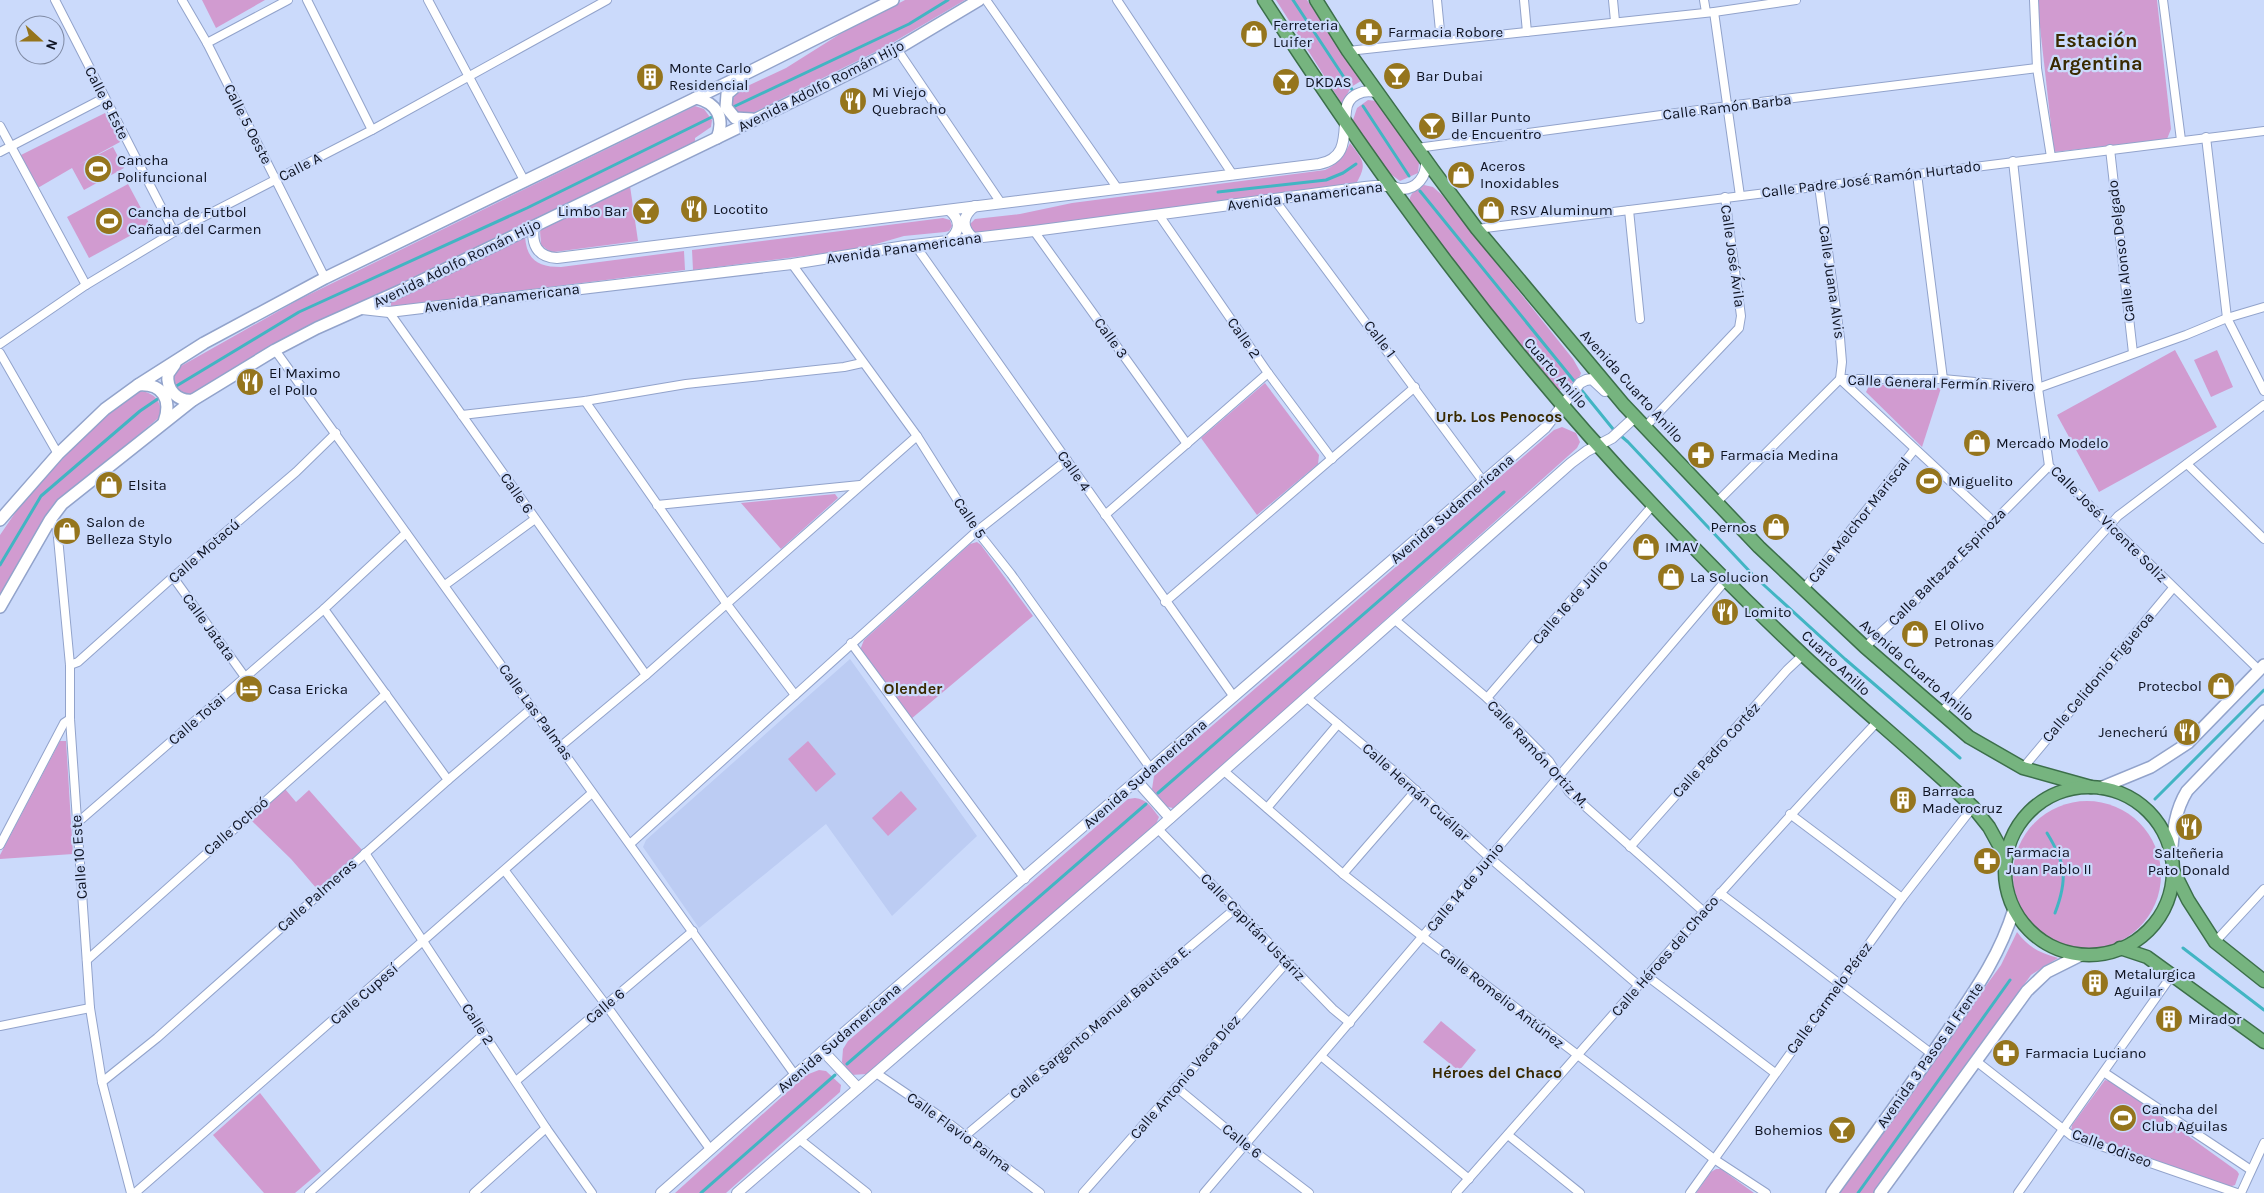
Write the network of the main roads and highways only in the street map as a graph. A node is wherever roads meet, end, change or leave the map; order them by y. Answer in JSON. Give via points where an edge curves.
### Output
{"nodes":[{"id":1,"x":893,"y":0,"type":"edge"},
{"id":2,"x":979,"y":0,"type":"edge"},
{"id":3,"x":1264,"y":0,"type":"edge"},
{"id":4,"x":1316,"y":0,"type":"edge"},
{"id":5,"x":796,"y":49,"type":"junction"},
{"id":6,"x":699,"y":99,"type":"junction"},
{"id":7,"x":755,"y":119,"type":"junction"},
{"id":8,"x":718,"y":136,"type":"junction"},
{"id":9,"x":204,"y":343,"type":"junction"},
{"id":10,"x":142,"y":384,"type":"junction"},
{"id":11,"x":191,"y":400,"type":"junction"},
{"id":12,"x":166,"y":419,"type":"junction"},
{"id":13,"x":0,"y":520,"type":"edge"},
{"id":14,"x":0,"y":607,"type":"edge"},
{"id":15,"x":2261,"y":667,"type":"edge"},
{"id":16,"x":2264,"y":710,"type":"edge"},
{"id":17,"x":2095,"y":788,"type":"junction"},
{"id":18,"x":2006,"y":858,"type":"junction"},
{"id":19,"x":2172,"y":863,"type":"junction"},
{"id":20,"x":2014,"y":909,"type":"junction"},
{"id":21,"x":2120,"y":948,"type":"junction"},
{"id":22,"x":2081,"y":954,"type":"junction"},
{"id":23,"x":2264,"y":981,"type":"edge"},
{"id":24,"x":2264,"y":1042,"type":"edge"},
{"id":25,"x":1832,"y":1193,"type":"edge"},
{"id":26,"x":1880,"y":1193,"type":"edge"}],
"edges":[{"from":1,"to":5,"type":"main road"},
{"from":2,"to":7,"type":"main road","name":"Avenida Adolfo Román Hijo","via":[[897,49]]},
{"from":3,"to":18,"type":"highway","name":"Cuarto Anillo","via":[[1390,186],[1501,334],[1563,406],[1726,580],[1803,655],[1973,807],[1989,827]]},
{"from":4,"to":17,"type":"highway","name":"Avenida Cuarto Anillo","via":[[1348,51],[1426,160],[1478,229],[1624,405],[1632,420],[1645,427],[1803,590],[1969,737],[2023,768]]},
{"from":5,"to":6,"type":"main road"},
{"from":5,"to":7,"type":"main road","via":[[784,60],[730,89],[727,94],[726,107],[732,116],[742,120]]},
{"from":6,"to":8,"type":"main road","via":[[711,104],[720,115]]},
{"from":6,"to":9,"type":"main road","via":[[325,278]]},
{"from":7,"to":8,"type":"main road","name":"Avenida Adolfo Román Hijo"},
{"from":8,"to":11,"type":"main road","name":"Avenida Adolfo Román Hijo","via":[[317,328]]},
{"from":9,"to":10,"type":"main road"},
{"from":9,"to":11,"type":"main road","via":[[175,364],[167,376],[175,395]]},
{"from":10,"to":12,"type":"main road","via":[[158,389],[164,396],[168,404]]},
{"from":10,"to":13,"type":"main road","via":[[105,409],[58,454]]},
{"from":11,"to":12,"type":"main road","name":"Avenida Adolfo Román Hijo"},
{"from":12,"to":14,"type":"main road","name":"Avenida Adolfo Román Hijo","via":[[76,492],[50,520]]},
{"from":15,"to":17,"type":"main road","via":[[2188,743],[2150,767]]},
{"from":16,"to":19,"type":"main road","via":[[2180,803]]},
{"from":17,"to":18,"type":"highway","via":[[2072,789],[2034,807],[2014,834]]},
{"from":17,"to":19,"type":"highway","via":[[2126,796],[2147,811],[2163,833]]},
{"from":18,"to":20,"type":"highway","via":[[2006,884]]},
{"from":19,"to":21,"type":"highway","via":[[2170,891],[2161,913],[2140,936]]},
{"from":19,"to":23,"type":"highway","via":[[2188,900],[2215,942]]},
{"from":20,"to":22,"type":"highway","via":[[2029,930],[2042,940],[2064,951]]},
{"from":20,"to":25,"type":"main road","name":"Avenida 3 Pasos al Frente","via":[[1996,957],[1932,1054]]},
{"from":21,"to":22,"type":"highway","via":[[2101,954]]},
{"from":21,"to":24,"type":"highway","via":[[2147,957]]},
{"from":22,"to":26,"type":"main road","via":[[2047,972],[2027,990]]}]}
